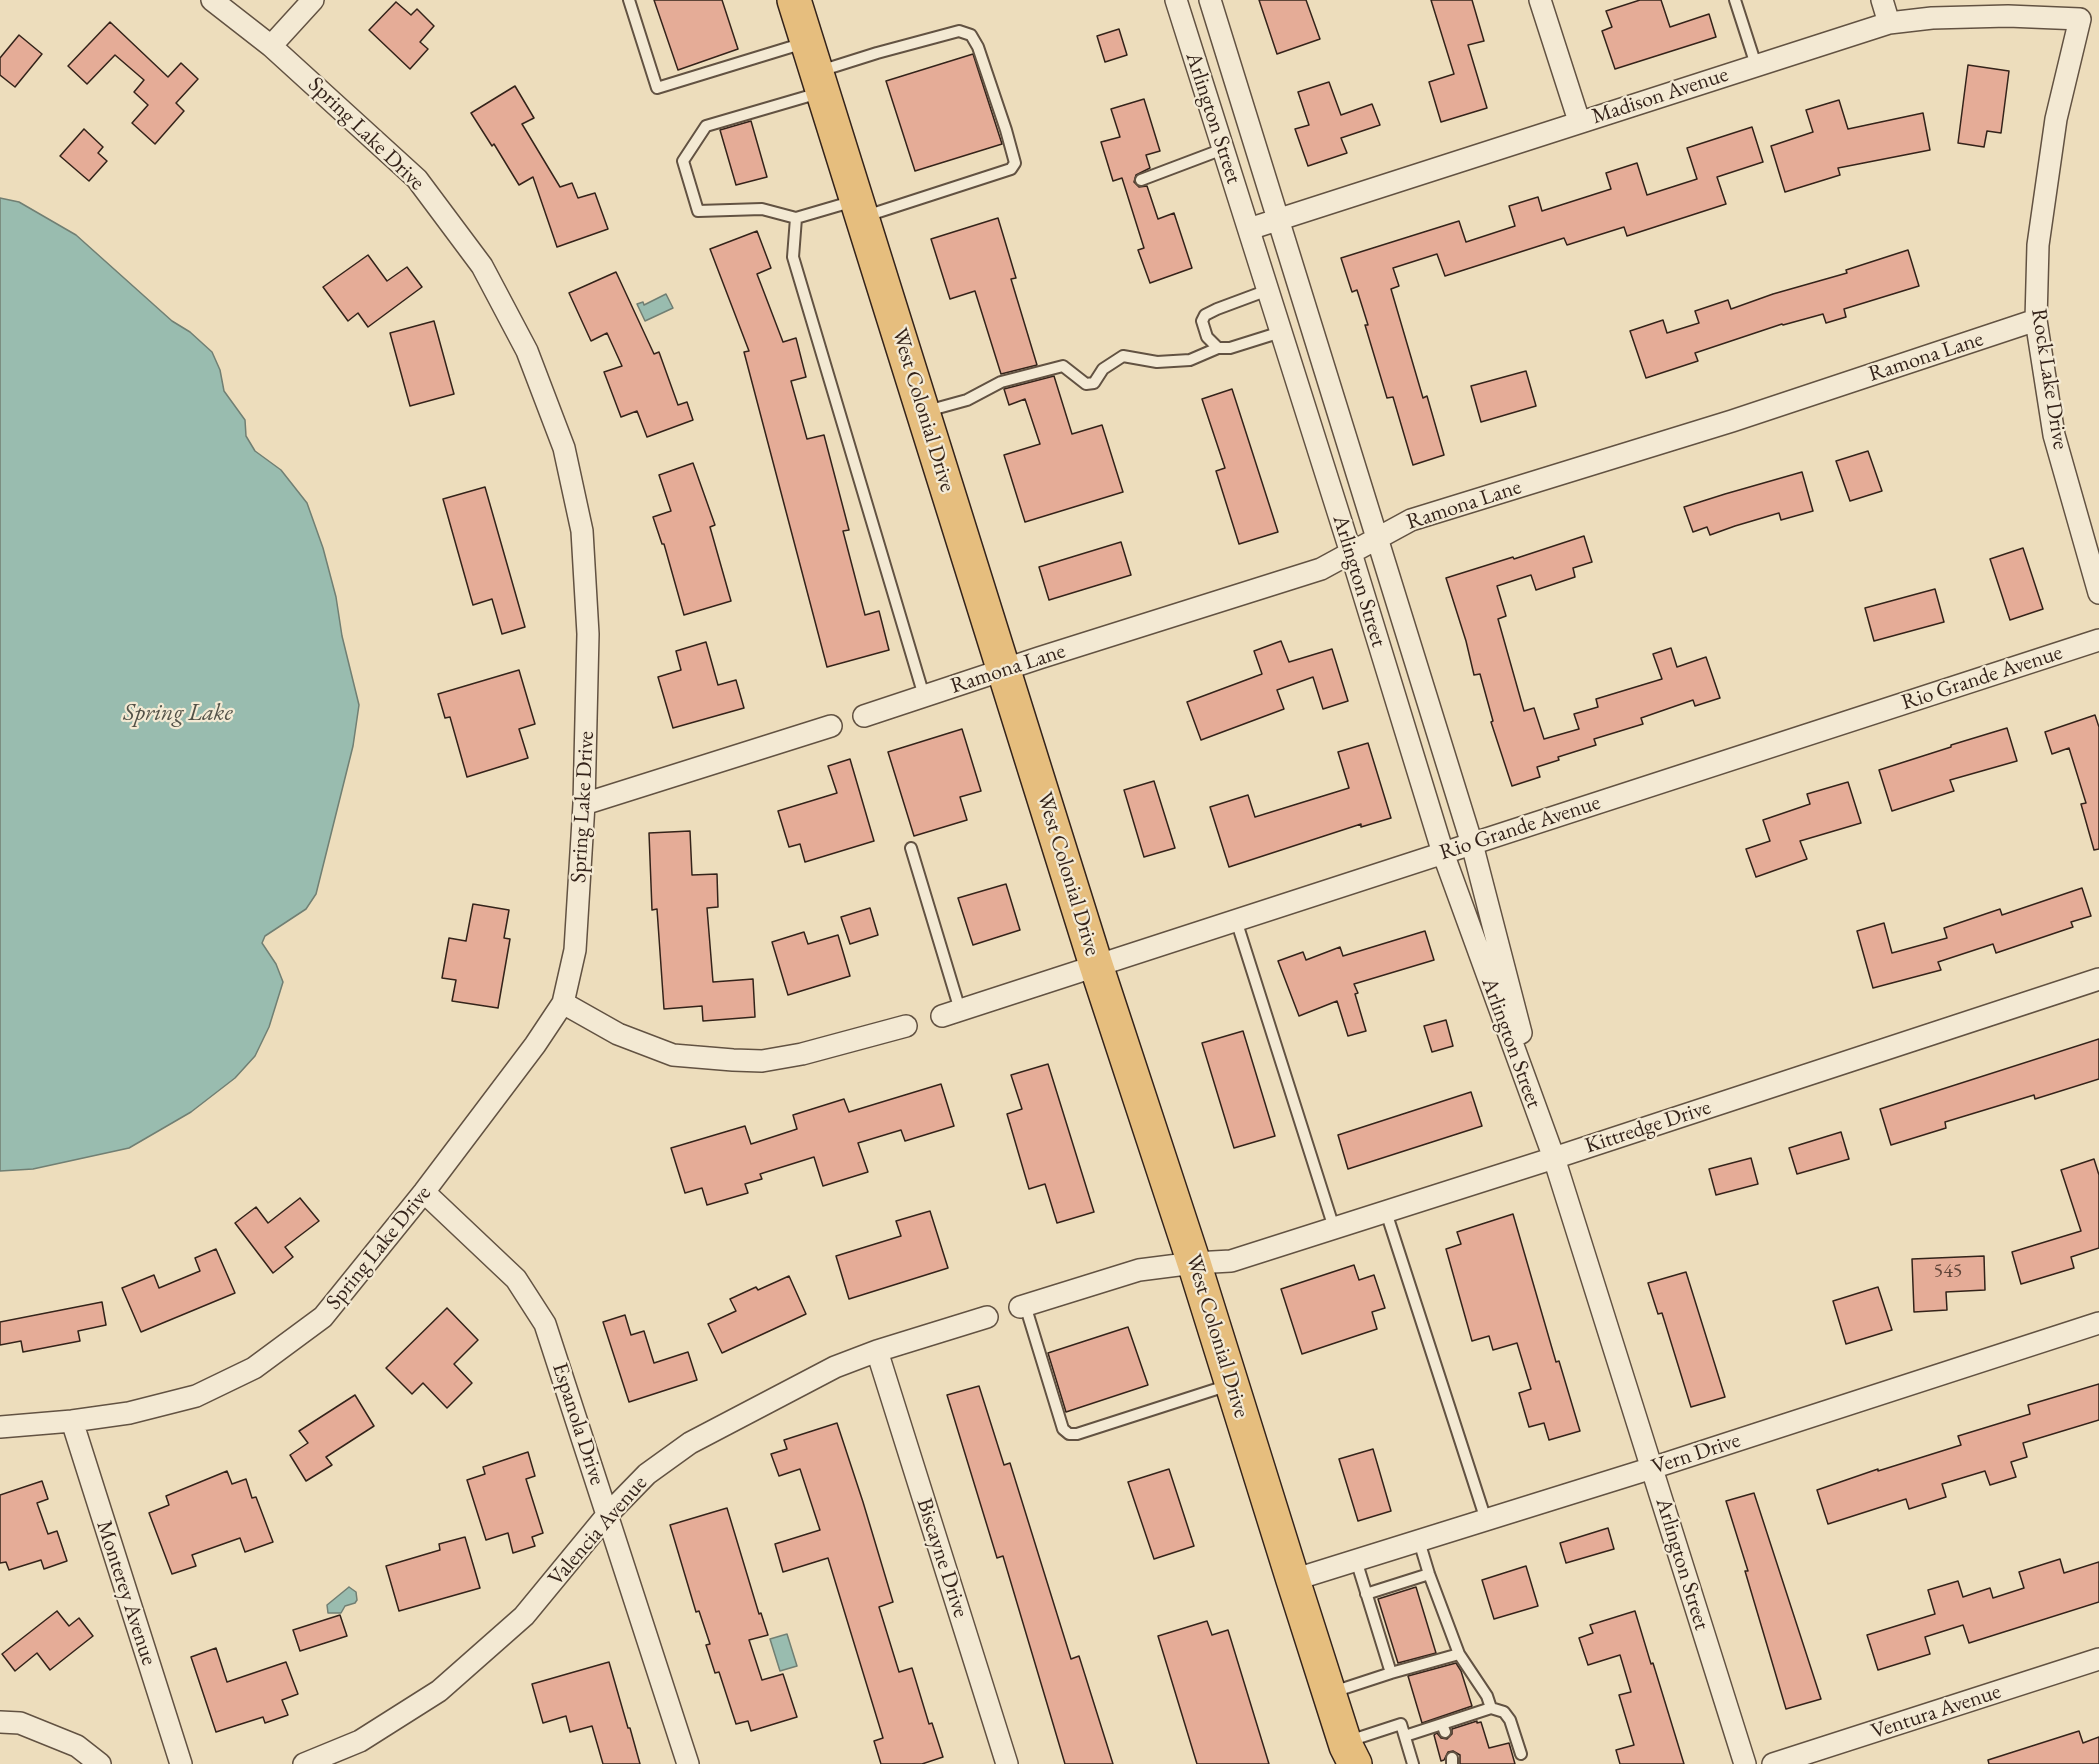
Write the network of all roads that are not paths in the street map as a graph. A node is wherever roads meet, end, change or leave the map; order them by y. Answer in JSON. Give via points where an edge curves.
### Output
{"nodes":[{"id":1,"x":212,"y":0,"type":"edge"},
{"id":2,"x":313,"y":0,"type":"edge"},
{"id":3,"x":629,"y":0,"type":"edge"},
{"id":4,"x":794,"y":0,"type":"edge"},
{"id":5,"x":1176,"y":0,"type":"edge"},
{"id":6,"x":1210,"y":0,"type":"edge"},
{"id":7,"x":1540,"y":0,"type":"edge"},
{"id":8,"x":1734,"y":0,"type":"edge"},
{"id":9,"x":1882,"y":0,"type":"edge"},
{"id":10,"x":2080,"y":19,"type":"joint"},
{"id":11,"x":1889,"y":23,"type":"junction"},
{"id":12,"x":807,"y":42,"type":"junction"},
{"id":13,"x":271,"y":46,"type":"junction"},
{"id":14,"x":1756,"y":65,"type":"junction"},
{"id":15,"x":820,"y":82,"type":"junction"},
{"id":16,"x":1579,"y":121,"type":"junction"},
{"id":17,"x":1223,"y":149,"type":"junction"},
{"id":18,"x":1141,"y":180,"type":"dead end"},
{"id":19,"x":860,"y":209,"type":"junction"},
{"id":20,"x":796,"y":218,"type":"junction"},
{"id":21,"x":1279,"y":219,"type":"junction"},
{"id":22,"x":1249,"y":229,"type":"junction"},
{"id":23,"x":1268,"y":290,"type":"junction"},
{"id":24,"x":2036,"y":320,"type":"junction"},
{"id":25,"x":1281,"y":332,"type":"junction"},
{"id":26,"x":1218,"y":348,"type":"junction"},
{"id":27,"x":924,"y":412,"type":"junction"},
{"id":28,"x":1378,"y":538,"type":"junction"},
{"id":29,"x":1351,"y":552,"type":"junction"},
{"id":30,"x":2099,"y":593,"type":"edge"},
{"id":31,"x":2099,"y":640,"type":"edge"},
{"id":32,"x":1004,"y":670,"type":"junction"},
{"id":33,"x":924,"y":696,"type":"junction"},
{"id":34,"x":864,"y":716,"type":"dead end"},
{"id":35,"x":831,"y":726,"type":"dead end"},
{"id":36,"x":584,"y":804,"type":"junction"},
{"id":37,"x":1472,"y":844,"type":"junction"},
{"id":38,"x":911,"y":848,"type":"dead end"},
{"id":39,"x":1443,"y":853,"type":"junction"},
{"id":40,"x":1236,"y":920,"type":"junction"},
{"id":41,"x":1096,"y":965,"type":"junction"},
{"id":42,"x":2099,"y":979,"type":"edge"},
{"id":43,"x":562,"y":1003,"type":"junction"},
{"id":44,"x":951,"y":1013,"type":"joint"},
{"id":45,"x":906,"y":1026,"type":"dead end"},
{"id":46,"x":1554,"y":1158,"type":"junction"},
{"id":47,"x":424,"y":1192,"type":"junction"},
{"id":48,"x":1386,"y":1212,"type":"junction"},
{"id":49,"x":1334,"y":1228,"type":"junction"},
{"id":50,"x":1194,"y":1263,"type":"junction"},
{"id":51,"x":1022,"y":1306,"type":"joint"},
{"id":52,"x":987,"y":1317,"type":"dead end"},
{"id":53,"x":2099,"y":1323,"type":"edge"},
{"id":54,"x":877,"y":1352,"type":"junction"},
{"id":55,"x":1232,"y":1384,"type":"junction"},
{"id":56,"x":72,"y":1421,"type":"junction"},
{"id":57,"x":0,"y":1427,"type":"edge"},
{"id":58,"x":1652,"y":1468,"type":"junction"},
{"id":59,"x":608,"y":1514,"type":"junction"},
{"id":60,"x":1486,"y":1520,"type":"junction"},
{"id":61,"x":1419,"y":1541,"type":"junction"},
{"id":62,"x":1356,"y":1560,"type":"junction"},
{"id":63,"x":1429,"y":1574,"type":"junction"},
{"id":64,"x":1293,"y":1580,"type":"junction"},
{"id":65,"x":1366,"y":1594,"type":"junction"},
{"id":66,"x":1459,"y":1654,"type":"junction"},
{"id":67,"x":2099,"y":1659,"type":"edge"},
{"id":68,"x":1391,"y":1673,"type":"junction"},
{"id":69,"x":1329,"y":1693,"type":"junction"},
{"id":70,"x":1491,"y":1708,"type":"junction"},
{"id":71,"x":0,"y":1722,"type":"edge"},
{"id":72,"x":1405,"y":1736,"type":"junction"},
{"id":73,"x":1349,"y":1754,"type":"edge"},
{"id":74,"x":1521,"y":1754,"type":"dead end"},
{"id":75,"x":100,"y":1764,"type":"edge"},
{"id":76,"x":181,"y":1764,"type":"edge"},
{"id":77,"x":304,"y":1764,"type":"edge"},
{"id":78,"x":688,"y":1764,"type":"edge"},
{"id":79,"x":1007,"y":1764,"type":"edge"},
{"id":80,"x":1413,"y":1764,"type":"edge"},
{"id":81,"x":1745,"y":1764,"type":"edge"},
{"id":82,"x":1773,"y":1764,"type":"edge"}],
"edges":[{"from":1,"to":13,"type":"street","name":"Spring Lake Drive"},
{"from":2,"to":13,"type":"street"},
{"from":3,"to":12,"type":"lane","via":[[657,88]]},
{"from":4,"to":12,"type":"highway","name":"West Colonial Drive"},
{"from":5,"to":17,"type":"street","name":"Arlington Street"},
{"from":6,"to":21,"type":"street","name":"Arlington Street"},
{"from":7,"to":16,"type":"street"},
{"from":8,"to":14,"type":"lane"},
{"from":9,"to":11,"type":"street"},
{"from":10,"to":11,"type":"street","name":"Madison Avenue","via":[[2008,16]]},
{"from":10,"to":24,"type":"street","name":"Rock Lake Drive","via":[[2056,119],[2038,245]]},
{"from":11,"to":14,"type":"street","name":"Madison Avenue"},
{"from":12,"to":15,"type":"highway","name":"West Colonial Drive"},
{"from":13,"to":36,"type":"street","name":"Spring Lake Drive","via":[[417,179],[482,266],[528,351],[564,448],[582,531],[588,634]]},
{"from":14,"to":16,"type":"street","name":"Madison Avenue"},
{"from":15,"to":19,"type":"highway","name":"West Colonial Drive"},
{"from":15,"to":19,"type":"lane","via":[[877,53],[959,31],[971,35],[978,47],[1006,130],[1015,163],[1011,169]]},
{"from":15,"to":20,"type":"lane","via":[[706,126],[683,161],[698,211],[762,209]]},
{"from":16,"to":21,"type":"street","name":"Madison Avenue"},
{"from":17,"to":18,"type":"lane"},
{"from":17,"to":22,"type":"street","name":"Arlington Street"},
{"from":19,"to":20,"type":"lane"},
{"from":19,"to":27,"type":"highway","name":"West Colonial Drive"},
{"from":20,"to":33,"type":"lane","via":[[793,257]]},
{"from":21,"to":22,"type":"street","name":"Madison Avenue"},
{"from":21,"to":28,"type":"street","name":"Arlington Street"},
{"from":22,"to":23,"type":"street","name":"Arlington Street"},
{"from":23,"to":25,"type":"street","name":"Arlington Street"},
{"from":23,"to":26,"type":"lane","via":[[1205,315],[1202,321],[1207,337]]},
{"from":24,"to":28,"type":"street","name":"Ramona Lane","via":[[1732,421],[1411,520]]},
{"from":24,"to":30,"type":"street","name":"Rock Lake Drive","via":[[2054,435]]},
{"from":25,"to":26,"type":"lane"},
{"from":25,"to":29,"type":"street","name":"Arlington Street"},
{"from":26,"to":27,"type":"lane","via":[[1190,360],[1157,362],[1123,356],[1103,369],[1094,383],[1086,384],[1063,366],[1001,382],[967,400]]},
{"from":27,"to":32,"type":"highway","name":"West Colonial Drive"},
{"from":28,"to":29,"type":"street","name":"Ramona Lane"},
{"from":28,"to":37,"type":"street","name":"Arlington Street"},
{"from":29,"to":32,"type":"street","name":"Ramona Lane","via":[[1321,569]]},
{"from":29,"to":39,"type":"street","name":"Arlington Street"},
{"from":31,"to":37,"type":"street","name":"Rio Grande Avenue"},
{"from":32,"to":33,"type":"street","name":"Ramona Lane"},
{"from":32,"to":41,"type":"highway","name":"West Colonial Drive"},
{"from":33,"to":34,"type":"street","name":"Ramona Lane"},
{"from":35,"to":36,"type":"street"},
{"from":36,"to":43,"type":"street","name":"Spring Lake Drive","via":[[575,950]]},
{"from":37,"to":39,"type":"street","name":"Rio Grande Avenue"},
{"from":37,"to":46,"type":"street","name":"Arlington Street"},
{"from":38,"to":44,"type":"lane"},
{"from":39,"to":40,"type":"street","name":"Rio Grande Avenue"},
{"from":39,"to":46,"type":"street","name":"Arlington Street"},
{"from":40,"to":41,"type":"street","name":"Rio Grande Avenue"},
{"from":40,"to":49,"type":"lane"},
{"from":41,"to":44,"type":"street","name":"Rio Grande Avenue"},
{"from":41,"to":50,"type":"highway","name":"West Colonial Drive"},
{"from":42,"to":46,"type":"street","name":"Kittredge Drive"},
{"from":43,"to":45,"type":"street","via":[[618,1034],[673,1055],[733,1060],[762,1061],[802,1054]]},
{"from":43,"to":47,"type":"street","name":"Spring Lake Drive"},
{"from":46,"to":48,"type":"street","name":"Kittredge Drive"},
{"from":46,"to":58,"type":"street","name":"Arlington Street"},
{"from":47,"to":56,"type":"street","name":"Spring Lake Drive","via":[[323,1317],[254,1368],[196,1396],[129,1413]]},
{"from":47,"to":59,"type":"street","name":"Espanola Drive","via":[[516,1279],[545,1324]]},
{"from":48,"to":49,"type":"street","name":"Kittredge Drive"},
{"from":48,"to":60,"type":"lane"},
{"from":49,"to":50,"type":"street","name":"Kittredge Drive","via":[[1231,1261]]},
{"from":50,"to":51,"type":"street","via":[[1139,1270]]},
{"from":50,"to":55,"type":"highway","name":"West Colonial Drive"},
{"from":51,"to":55,"type":"lane","via":[[1063,1430],[1070,1434]]},
{"from":52,"to":54,"type":"street","name":"Valencia Avenue"},
{"from":53,"to":58,"type":"street","name":"Vern Drive"},
{"from":54,"to":59,"type":"street","name":"Valencia Avenue","via":[[835,1368],[690,1443],[646,1474]]},
{"from":54,"to":79,"type":"street","name":"Biscayne Drive"},
{"from":55,"to":64,"type":"highway","name":"West Colonial Drive"},
{"from":56,"to":57,"type":"street","name":"Spring Lake Drive"},
{"from":56,"to":76,"type":"street","name":"Monterey Avenue"},
{"from":58,"to":60,"type":"street","name":"Vern Drive"},
{"from":58,"to":81,"type":"street","name":"Arlington Street"},
{"from":59,"to":77,"type":"street","name":"Valencia Avenue","via":[[524,1616],[439,1690],[360,1742]]},
{"from":59,"to":78,"type":"street","name":"Espanola Drive"},
{"from":60,"to":61,"type":"street","name":"Vern Drive"},
{"from":61,"to":62,"type":"street","name":"Vern Drive"},
{"from":61,"to":63,"type":"lane"},
{"from":62,"to":64,"type":"street","name":"Vern Drive"},
{"from":62,"to":65,"type":"lane"},
{"from":63,"to":65,"type":"lane"},
{"from":63,"to":66,"type":"lane"},
{"from":64,"to":69,"type":"highway","name":"West Colonial Drive"},
{"from":65,"to":68,"type":"lane"},
{"from":66,"to":68,"type":"lane"},
{"from":66,"to":70,"type":"lane"},
{"from":67,"to":82,"type":"street","name":"Ventura Avenue"},
{"from":68,"to":69,"type":"lane"},
{"from":69,"to":73,"type":"highway","name":"West Colonial Drive"},
{"from":70,"to":72,"type":"lane","via":[[1444,1728]]},
{"from":70,"to":74,"type":"lane","via":[[1504,1712],[1510,1720]]},
{"from":71,"to":75,"type":"street","via":[[20,1723],[77,1746]]},
{"from":72,"to":73,"type":"lane","via":[[1401,1724]]},
{"from":72,"to":80,"type":"lane"}]}
